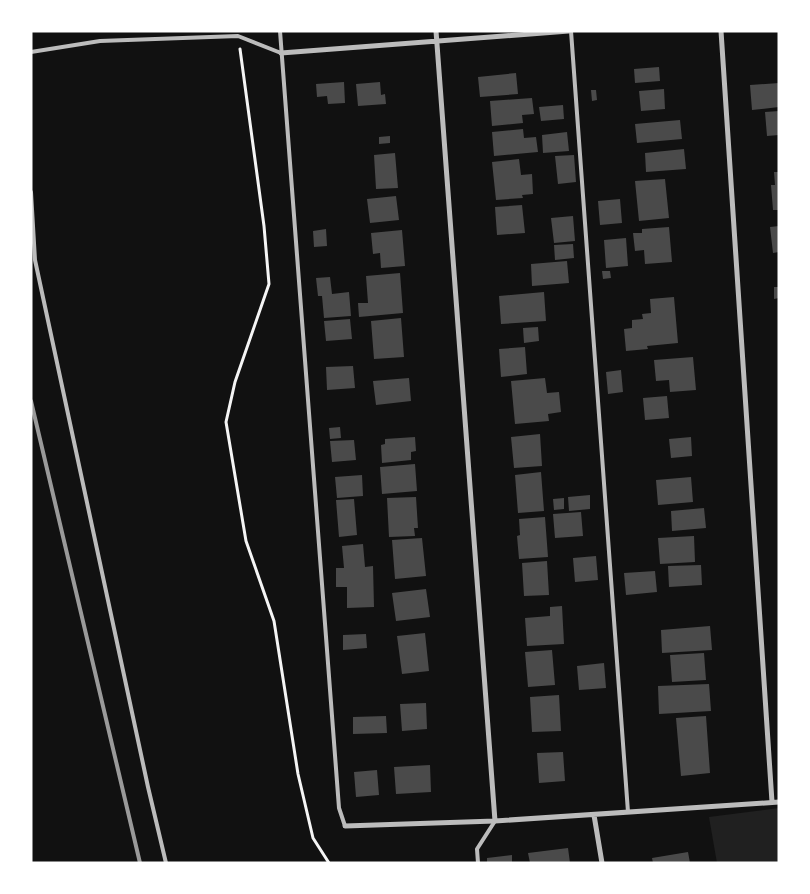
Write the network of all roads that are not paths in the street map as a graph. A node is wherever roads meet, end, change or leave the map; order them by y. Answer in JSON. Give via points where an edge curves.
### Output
{"nodes":[{"id":1,"x":280,"y":31,"type":"edge"},
{"id":2,"x":436,"y":31,"type":"edge"},
{"id":3,"x":570,"y":31,"type":"edge"},
{"id":4,"x":721,"y":31,"type":"edge"},
{"id":5,"x":437,"y":42,"type":"junction"},
{"id":6,"x":31,"y":52,"type":"edge"},
{"id":7,"x":281,"y":53,"type":"junction"},
{"id":8,"x":31,"y":192,"type":"edge"},
{"id":9,"x":772,"y":802,"type":"junction"},
{"id":10,"x":779,"y":802,"type":"edge"},
{"id":11,"x":628,"y":812,"type":"junction"},
{"id":12,"x":594,"y":815,"type":"junction"},
{"id":13,"x":495,"y":821,"type":"junction"},
{"id":14,"x":346,"y":826,"type":"joint"},
{"id":15,"x":166,"y":863,"type":"edge"},
{"id":16,"x":478,"y":863,"type":"edge"},
{"id":17,"x":602,"y":863,"type":"edge"}],
"edges":[{"from":1,"to":7,"type":"lane"},
{"from":2,"to":5,"type":"street"},
{"from":3,"to":5,"type":"street"},
{"from":3,"to":11,"type":"lane"},
{"from":4,"to":9,"type":"street"},
{"from":5,"to":7,"type":"street"},
{"from":5,"to":13,"type":"street"},
{"from":6,"to":7,"type":"lane","via":[[100,41],[238,36]]},
{"from":7,"to":14,"type":"lane","via":[[339,808]]},
{"from":8,"to":15,"type":"lane","via":[[35,260]]},
{"from":9,"to":10,"type":"street"},
{"from":9,"to":11,"type":"street"},
{"from":11,"to":12,"type":"street"},
{"from":12,"to":13,"type":"street"},
{"from":12,"to":17,"type":"street"},
{"from":13,"to":14,"type":"street"},
{"from":13,"to":16,"type":"lane","via":[[478,849]]}]}
